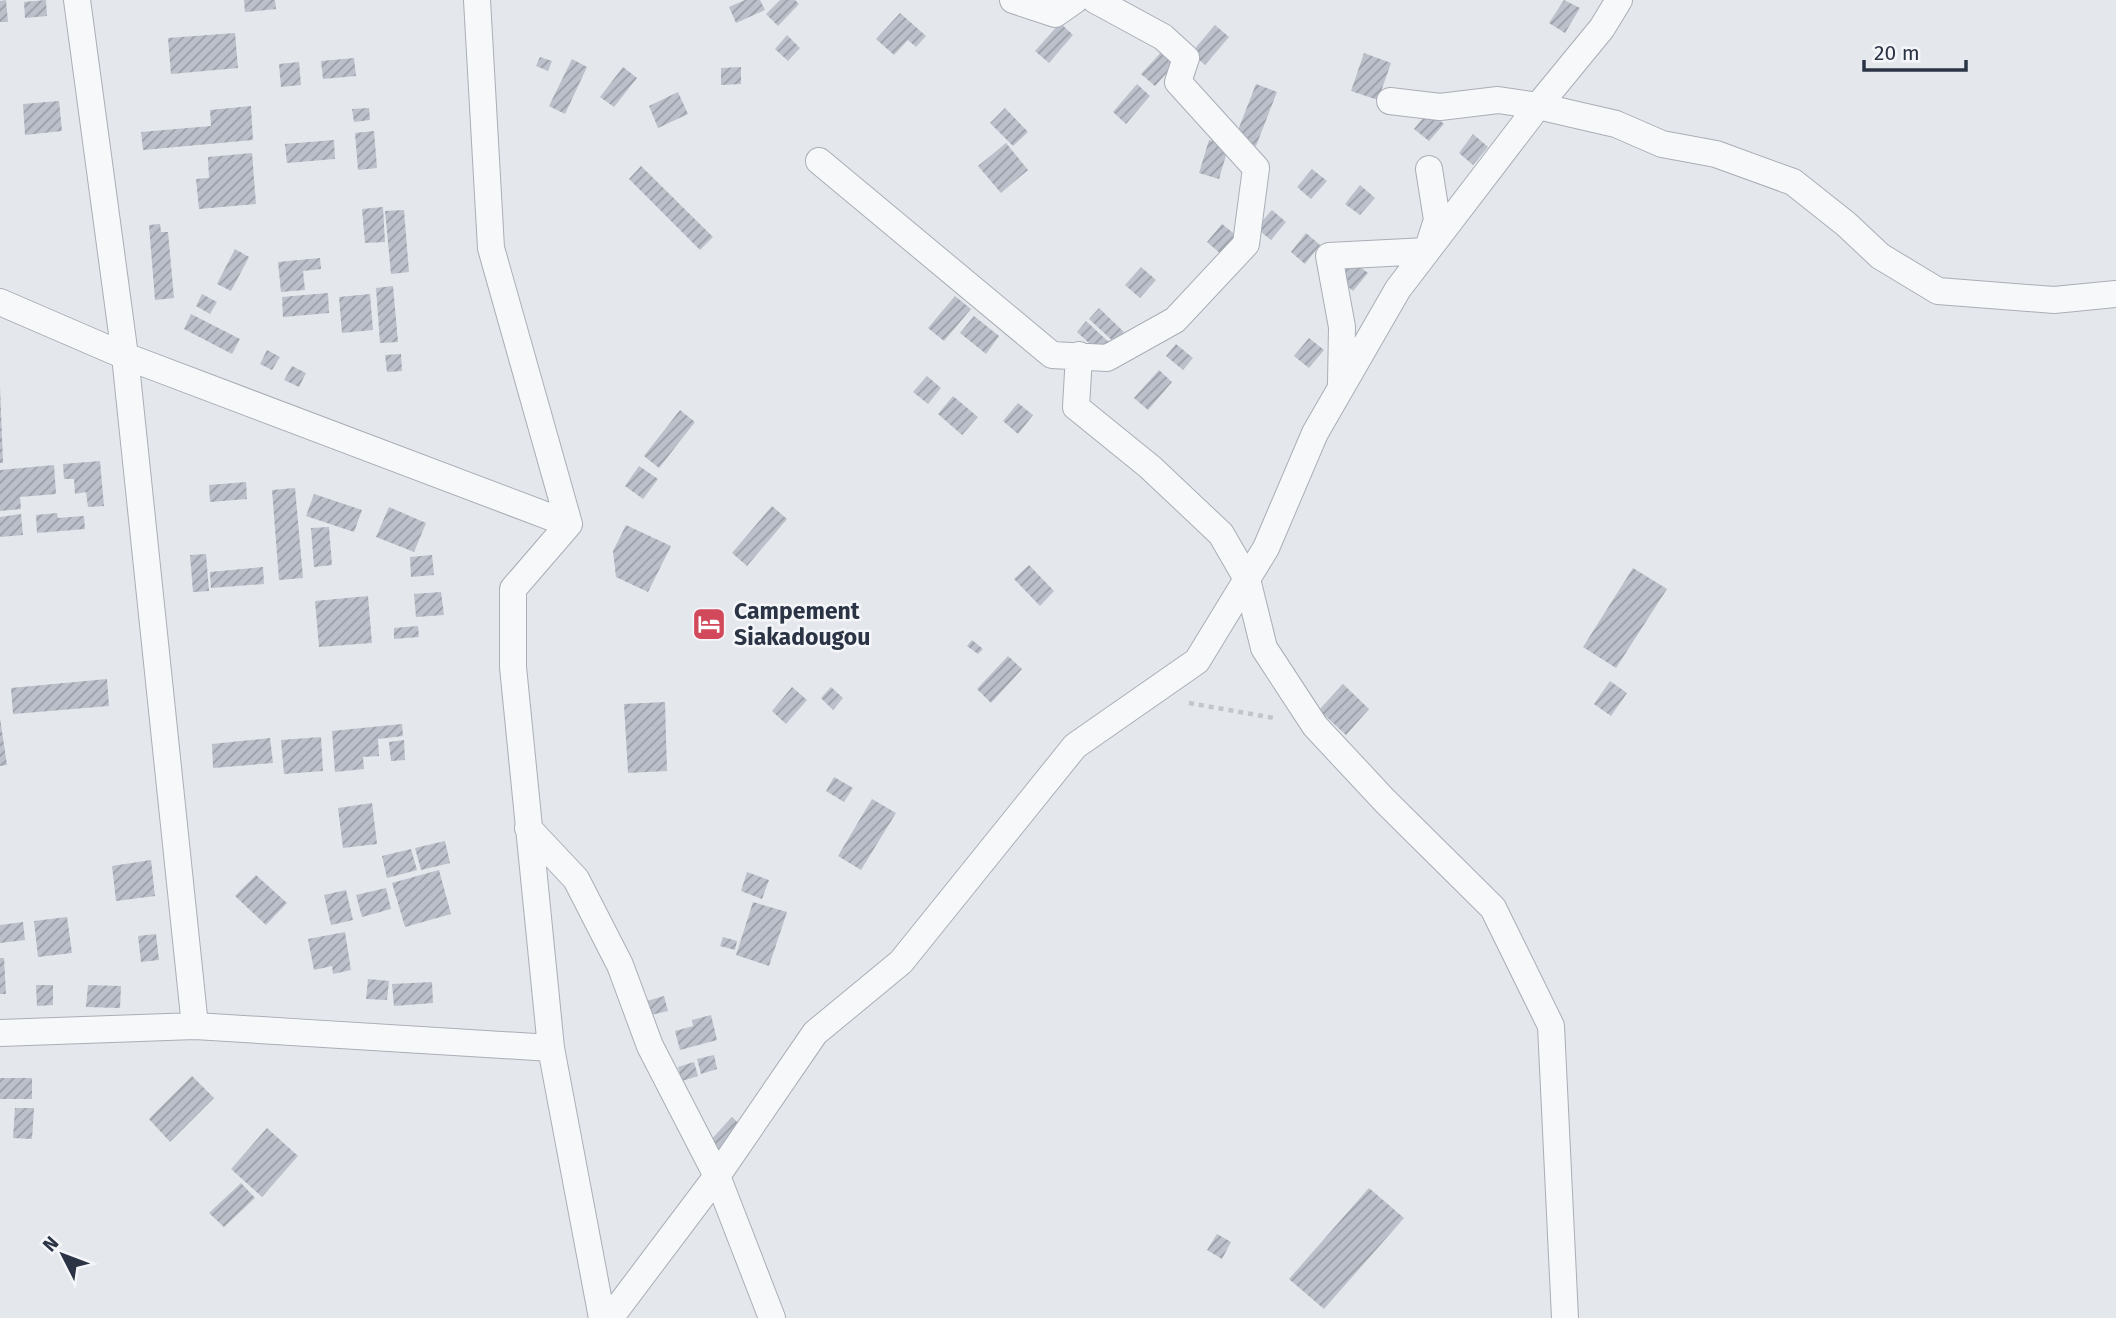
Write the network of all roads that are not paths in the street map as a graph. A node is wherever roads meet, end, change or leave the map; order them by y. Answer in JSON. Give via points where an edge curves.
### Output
{"nodes":[{"id":1,"x":77,"y":0,"type":"edge"},
{"id":2,"x":477,"y":0,"type":"edge"},
{"id":3,"x":1013,"y":0,"type":"edge"},
{"id":4,"x":1075,"y":0,"type":"edge"},
{"id":5,"x":1095,"y":0,"type":"edge"},
{"id":6,"x":1619,"y":0,"type":"edge"},
{"id":7,"x":1390,"y":101,"type":"dead end"},
{"id":8,"x":1538,"y":106,"type":"junction"},
{"id":9,"x":819,"y":161,"type":"dead end"},
{"id":10,"x":1429,"y":169,"type":"dead end"},
{"id":11,"x":1427,"y":251,"type":"junction"},
{"id":12,"x":2116,"y":294,"type":"edge"},
{"id":13,"x":0,"y":302,"type":"edge"},
{"id":14,"x":1079,"y":355,"type":"junction"},
{"id":15,"x":124,"y":356,"type":"junction"},
{"id":16,"x":1341,"y":386,"type":"junction"},
{"id":17,"x":569,"y":524,"type":"junction"},
{"id":18,"x":1247,"y":579,"type":"junction"},
{"id":19,"x":528,"y":828,"type":"junction"},
{"id":20,"x":195,"y":1026,"type":"junction"},
{"id":21,"x":0,"y":1034,"type":"edge"},
{"id":22,"x":551,"y":1048,"type":"junction"},
{"id":23,"x":718,"y":1176,"type":"junction"},
{"id":24,"x":602,"y":1318,"type":"edge"},
{"id":25,"x":610,"y":1318,"type":"edge"},
{"id":26,"x":772,"y":1318,"type":"edge"},
{"id":27,"x":1565,"y":1318,"type":"edge"}],
"edges":[{"from":1,"to":15,"type":"street"},
{"from":2,"to":17,"type":"street","via":[[491,248]]},
{"from":3,"to":4,"type":"street","via":[[1055,14]]},
{"from":5,"to":14,"type":"street","via":[[1163,37],[1186,58],[1178,82],[1256,168],[1246,244],[1175,320],[1107,358]]},
{"from":6,"to":8,"type":"street"},
{"from":7,"to":8,"type":"street","via":[[1440,107],[1497,100]]},
{"from":8,"to":11,"type":"street"},
{"from":8,"to":12,"type":"street","via":[[1616,124],[1662,144],[1716,153],[1793,182],[1880,256],[1938,291],[2054,300]]},
{"from":9,"to":14,"type":"street","via":[[1052,355]]},
{"from":10,"to":11,"type":"street","via":[[1437,220]]},
{"from":11,"to":16,"type":"street","via":[[1398,289]]},
{"from":11,"to":16,"type":"street","via":[[1329,256],[1342,327]]},
{"from":13,"to":15,"type":"street"},
{"from":14,"to":18,"type":"street","via":[[1076,407],[1150,467],[1221,534]]},
{"from":15,"to":17,"type":"street"},
{"from":15,"to":20,"type":"street"},
{"from":16,"to":18,"type":"street","via":[[1315,433],[1266,548]]},
{"from":17,"to":19,"type":"street","via":[[513,589],[513,667]]},
{"from":18,"to":23,"type":"street","via":[[1197,661],[1076,746],[901,962],[815,1032]]},
{"from":18,"to":27,"type":"street","via":[[1264,648],[1315,726],[1493,908],[1551,1026]]},
{"from":19,"to":22,"type":"street"},
{"from":19,"to":23,"type":"street","via":[[576,879],[620,965],[650,1046]]},
{"from":20,"to":21,"type":"street"},
{"from":20,"to":22,"type":"street"},
{"from":22,"to":24,"type":"street"},
{"from":23,"to":25,"type":"street"},
{"from":23,"to":26,"type":"street"}]}
